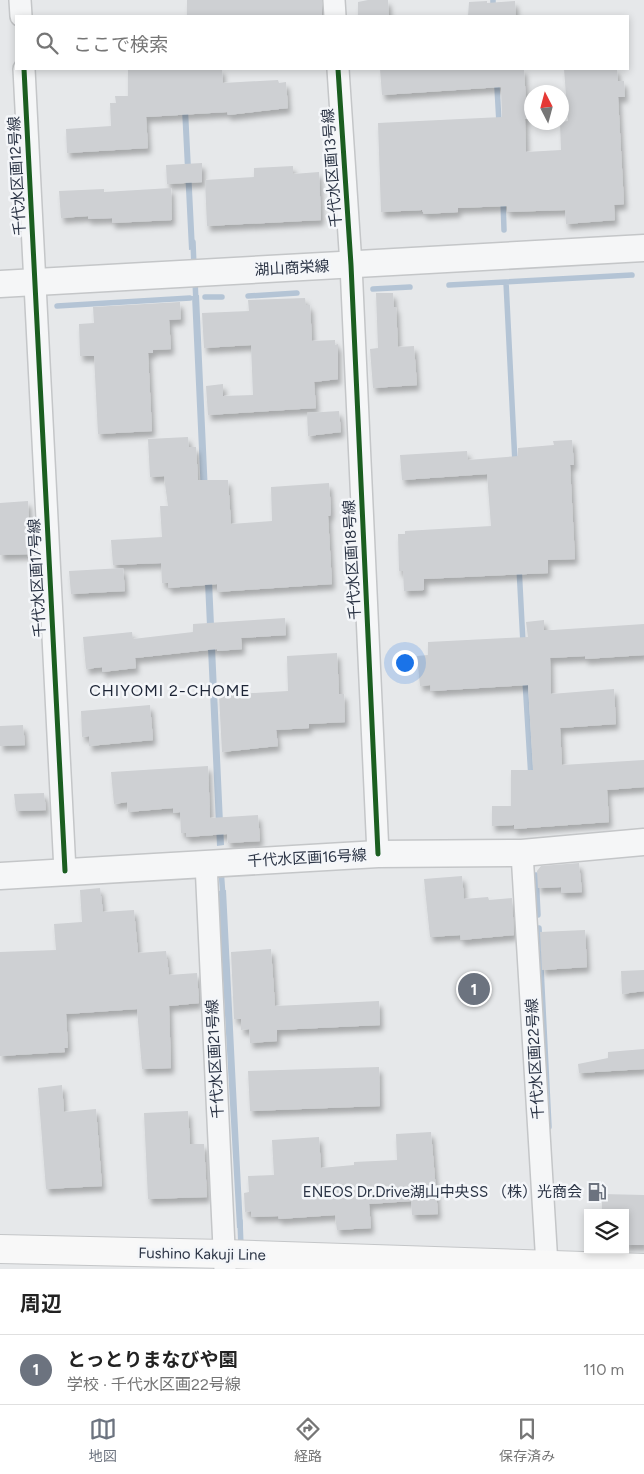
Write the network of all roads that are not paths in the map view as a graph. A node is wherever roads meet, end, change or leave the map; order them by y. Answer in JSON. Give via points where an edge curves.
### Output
{"nodes":[{"id":1,"x":20,"y":0,"type":"edge"},
{"id":2,"x":334,"y":0,"type":"edge"},
{"id":3,"x":21,"y":15,"type":"edge"},
{"id":4,"x":335,"y":15,"type":"edge"},
{"id":5,"x":24,"y":70,"type":"edge"},
{"id":6,"x":338,"y":70,"type":"edge"},
{"id":7,"x":644,"y":248,"type":"edge"},
{"id":8,"x":351,"y":265,"type":"junction"},
{"id":9,"x":34,"y":283,"type":"junction"},
{"id":10,"x":0,"y":284,"type":"edge"},
{"id":11,"x":644,"y":842,"type":"edge"},
{"id":12,"x":522,"y":853,"type":"junction"},
{"id":13,"x":378,"y":854,"type":"junction"},
{"id":14,"x":206,"y":863,"type":"junction"},
{"id":15,"x":65,"y":871,"type":"junction"},
{"id":16,"x":0,"y":876,"type":"edge"},
{"id":17,"x":0,"y":1249,"type":"edge"},
{"id":18,"x":224,"y":1262,"type":"edge"},
{"id":19,"x":547,"y":1265,"type":"junction"},
{"id":20,"x":644,"y":1268,"type":"edge"}],
"edges":[{"from":1,"to":3,"type":"street"},
{"from":2,"to":4,"type":"street"},
{"from":5,"to":9,"type":"street","name":"千代水区画12号線"},
{"from":6,"to":8,"type":"street","name":"千代水区画13号線"},
{"from":7,"to":8,"type":"street","name":"湖山商栄線"},
{"from":8,"to":9,"type":"street","name":"湖山商栄線"},
{"from":8,"to":13,"type":"street","name":"千代水区画18号線"},
{"from":9,"to":10,"type":"street","name":"湖山商栄線"},
{"from":9,"to":15,"type":"street","name":"千代水区画17号線"},
{"from":11,"to":12,"type":"street","name":"千代水区画16号線"},
{"from":12,"to":13,"type":"street","name":"千代水区画16号線"},
{"from":12,"to":19,"type":"street","name":"千代水区画22号線"},
{"from":13,"to":14,"type":"street","name":"千代水区画16号線"},
{"from":14,"to":15,"type":"street","name":"千代水区画16号線"},
{"from":14,"to":18,"type":"street","name":"千代水区画21号線"},
{"from":15,"to":16,"type":"street","name":"千代水区画16号線"},
{"from":17,"to":18,"type":"main road","name":"Fushino Kakuji Line"},
{"from":18,"to":19,"type":"main road","name":"Fushino Kakuji Line"},
{"from":19,"to":20,"type":"main road","name":"Fushino Kakuji Line"}]}
